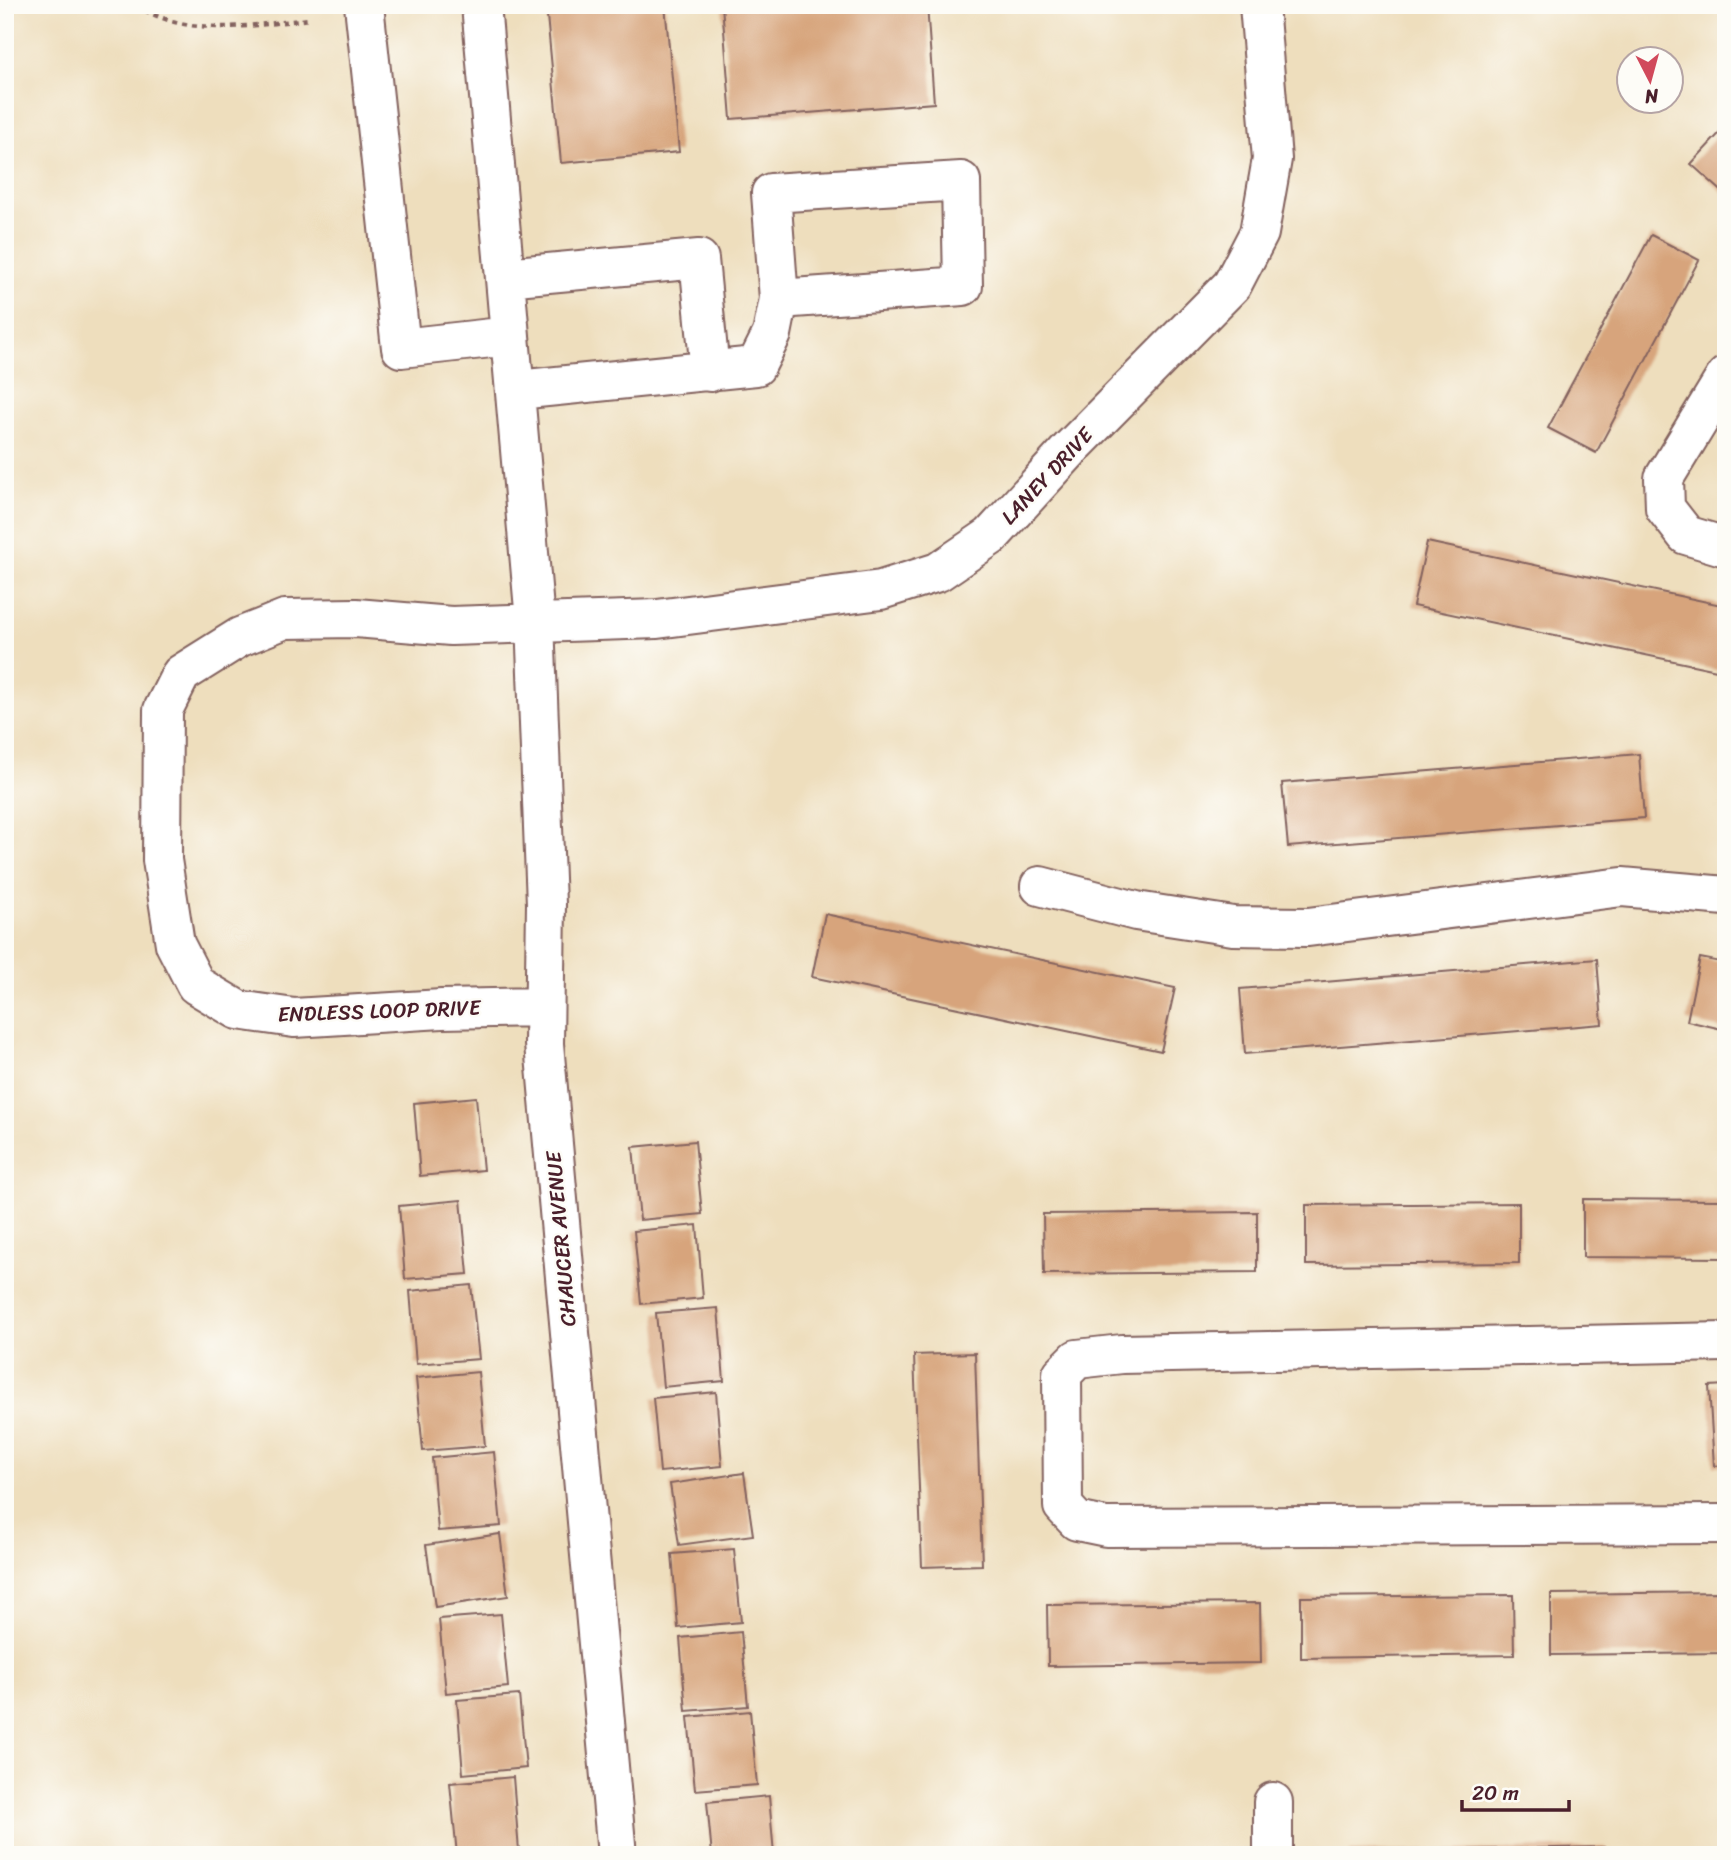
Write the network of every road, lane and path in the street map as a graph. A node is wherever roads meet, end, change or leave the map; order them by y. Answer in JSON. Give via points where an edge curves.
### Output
{"nodes":[{"id":1,"x":136,"y":5,"type":"edge"},
{"id":2,"x":364,"y":5,"type":"edge"},
{"id":3,"x":481,"y":5,"type":"edge"},
{"id":4,"x":1259,"y":5,"type":"edge"},
{"id":5,"x":310,"y":19,"type":"dead end"},
{"id":6,"x":505,"y":277,"type":"junction"},
{"id":7,"x":779,"y":299,"type":"junction"},
{"id":8,"x":510,"y":336,"type":"junction"},
{"id":9,"x":710,"y":372,"type":"junction"},
{"id":10,"x":1726,"y":376,"type":"edge"},
{"id":11,"x":516,"y":390,"type":"junction"},
{"id":12,"x":1726,"y":547,"type":"edge"},
{"id":13,"x":535,"y":621,"type":"junction"},
{"id":14,"x":1040,"y":886,"type":"dead end"},
{"id":15,"x":1726,"y":896,"type":"edge"},
{"id":16,"x":544,"y":1007,"type":"junction"},
{"id":17,"x":1726,"y":1342,"type":"edge"},
{"id":18,"x":1726,"y":1524,"type":"edge"},
{"id":19,"x":1273,"y":1802,"type":"dead end"},
{"id":20,"x":617,"y":1855,"type":"edge"},
{"id":21,"x":1273,"y":1855,"type":"edge"}],
"edges":[{"from":1,"to":5,"type":"path","via":[[154,17],[194,27]]},
{"from":2,"to":8,"type":"street","via":[[401,348]]},
{"from":3,"to":6,"type":"street","name":"CHAUCER AVENUE"},
{"from":4,"to":13,"type":"street","name":"LANEY DRIVE","via":[[1272,159],[1259,233],[1232,285],[991,536],[938,572],[881,590],[657,620]]},
{"from":6,"to":8,"type":"street","name":"CHAUCER AVENUE"},
{"from":6,"to":9,"type":"street","via":[[699,259]]},
{"from":7,"to":7,"type":"street","via":[[963,286],[961,181],[771,192]]},
{"from":7,"to":9,"type":"street","via":[[772,334],[756,366]]},
{"from":8,"to":11,"type":"street","name":"CHAUCER AVENUE"},
{"from":9,"to":11,"type":"street"},
{"from":10,"to":12,"type":"street","via":[[1664,478],[1665,508],[1686,535]]},
{"from":11,"to":13,"type":"street","name":"CHAUCER AVENUE"},
{"from":13,"to":16,"type":"street","name":"CHAUCER AVENUE","via":[[547,904]]},
{"from":13,"to":16,"type":"street","name":"ENDLESS LOOP DRIVE","via":[[451,626],[356,618],[285,619],[240,637],[181,674],[163,710],[161,848],[174,944],[196,985],[238,1010],[295,1018]]},
{"from":14,"to":15,"type":"street","via":[[1136,911],[1233,926],[1308,927],[1622,887]]},
{"from":16,"to":20,"type":"street","name":"CHAUCER AVENUE"},
{"from":17,"to":18,"type":"street","via":[[1122,1354],[1077,1359],[1062,1374],[1063,1506],[1077,1521],[1106,1527]]},
{"from":19,"to":21,"type":"street"}]}
